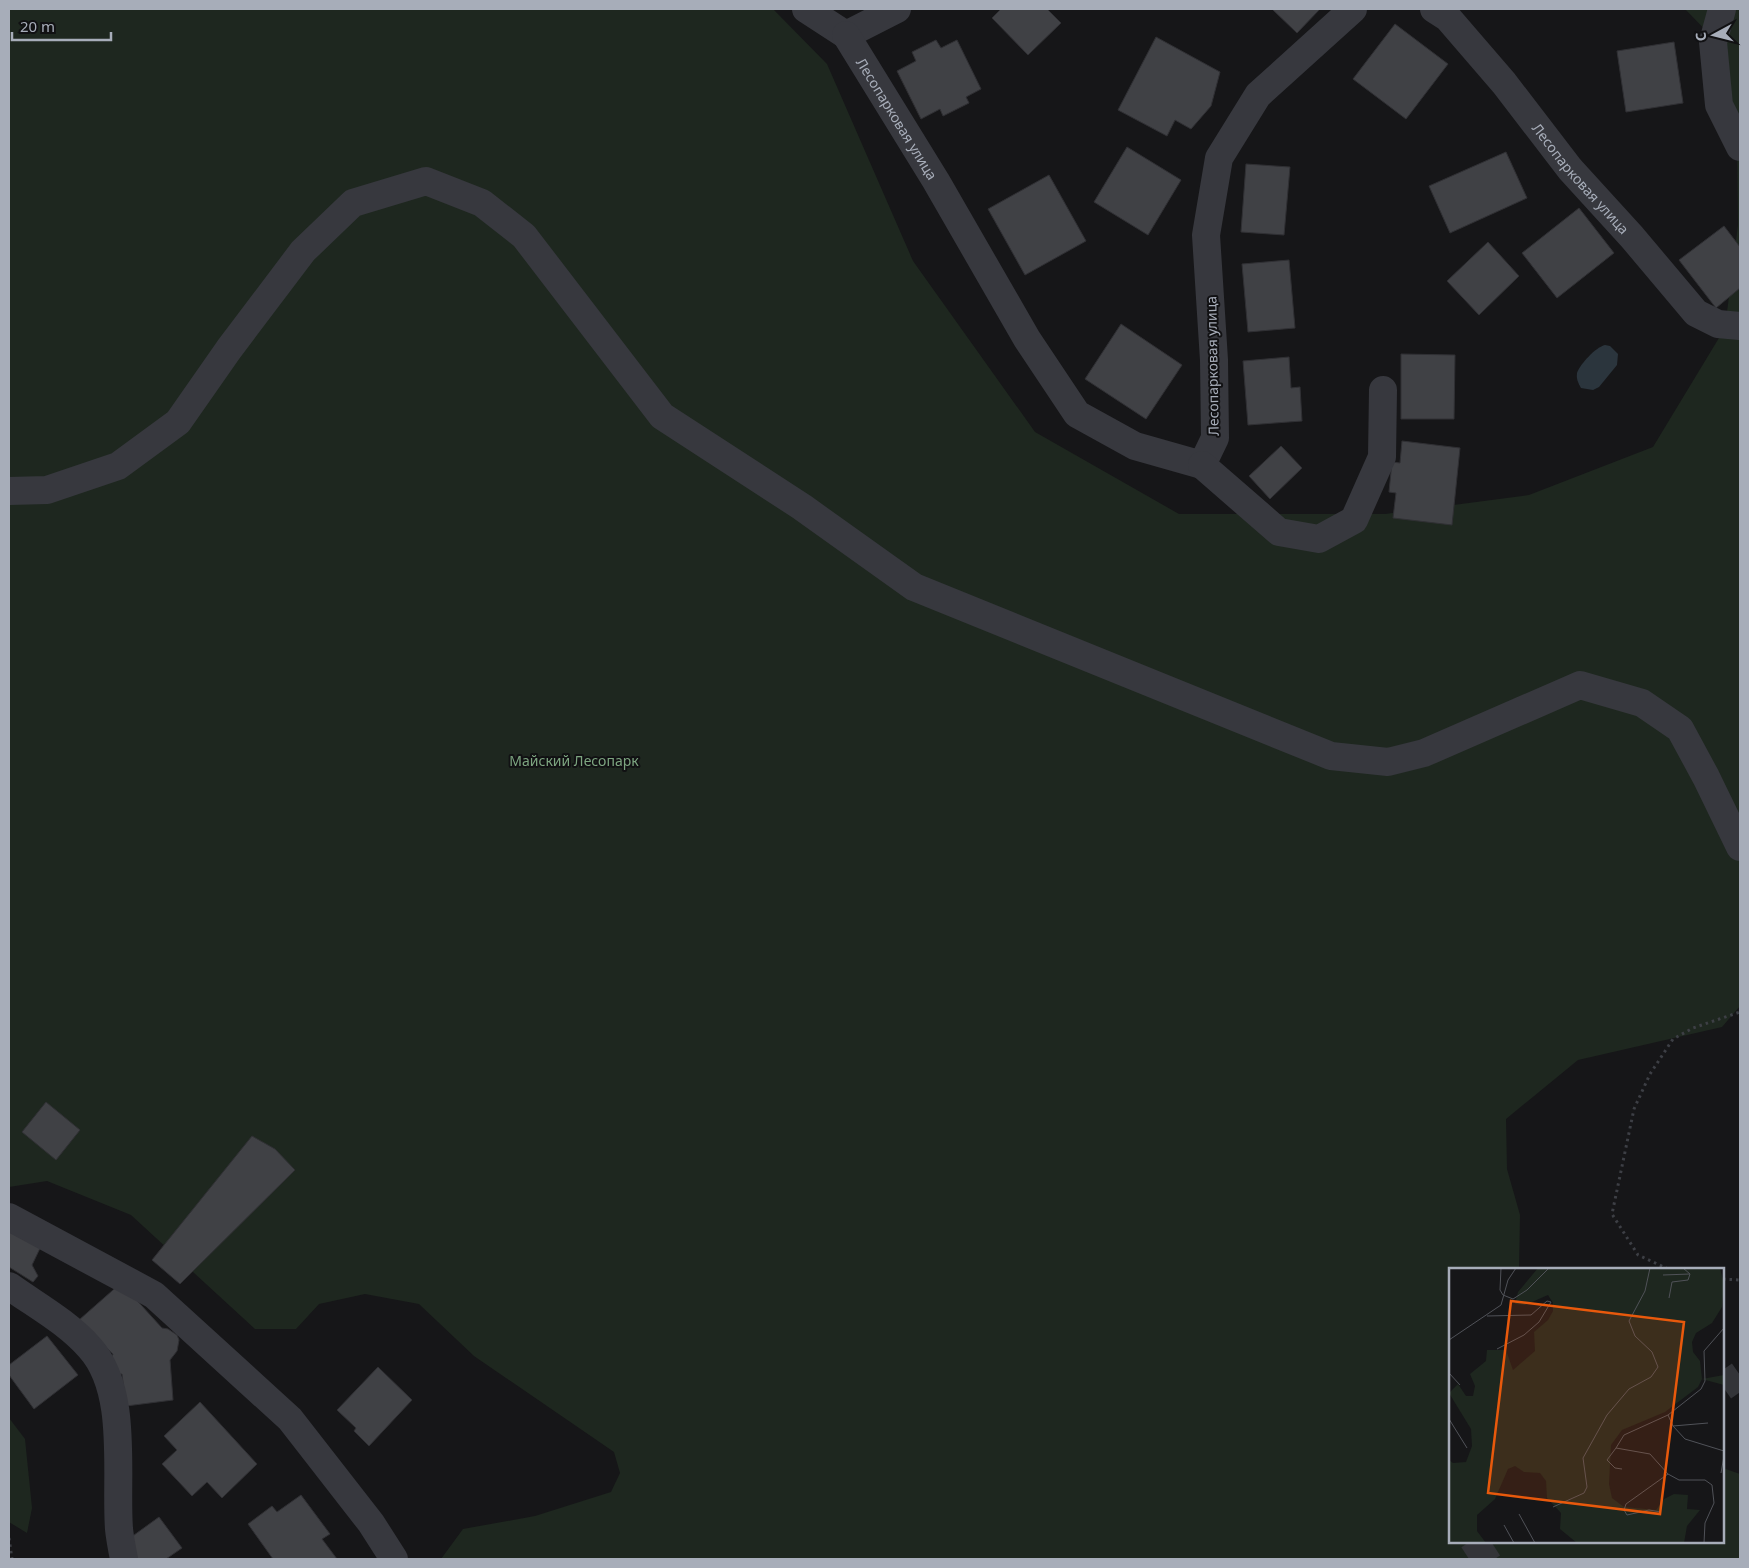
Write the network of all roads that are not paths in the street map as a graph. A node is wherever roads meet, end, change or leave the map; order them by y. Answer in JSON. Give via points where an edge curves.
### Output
{"nodes":[{"id":1,"x":806,"y":9,"type":"edge"},
{"id":2,"x":897,"y":9,"type":"edge"},
{"id":3,"x":1353,"y":9,"type":"edge"},
{"id":4,"x":1434,"y":9,"type":"edge"},
{"id":5,"x":1722,"y":9,"type":"edge"},
{"id":6,"x":846,"y":35,"type":"junction"},
{"id":7,"x":1740,"y":147,"type":"edge"},
{"id":8,"x":1740,"y":326,"type":"edge"},
{"id":9,"x":1383,"y":390,"type":"dead end"},
{"id":10,"x":1202,"y":465,"type":"junction"},
{"id":11,"x":9,"y":491,"type":"edge"},
{"id":12,"x":1740,"y":847,"type":"edge"},
{"id":13,"x":9,"y":1217,"type":"edge"},
{"id":14,"x":9,"y":1286,"type":"edge"},
{"id":15,"x":124,"y":1559,"type":"edge"},
{"id":16,"x":394,"y":1559,"type":"edge"}],
"edges":[{"from":1,"to":6,"type":"street"},
{"from":2,"to":6,"type":"street"},
{"from":3,"to":10,"type":"street","name":"Лесопарковая улица","via":[[1258,95],[1219,158],[1206,235],[1216,438]]},
{"from":4,"to":8,"type":"street","name":"Лесопарковая улица","via":[[1448,18],[1473,47],[1570,169],[1696,313],[1718,324]]},
{"from":5,"to":7,"type":"street","via":[[1713,42],[1719,105]]},
{"from":6,"to":10,"type":"street","name":"Лесопарковая улица","via":[[936,181],[1027,339],[1077,414],[1135,446]]},
{"from":9,"to":10,"type":"street","via":[[1382,457],[1354,520],[1319,539],[1279,532]]},
{"from":11,"to":12,"type":"street","via":[[47,490],[118,466],[170,428],[178,422],[303,251],[353,203],[426,182],[482,203],[524,236],[662,416],[802,507],[914,587],[1331,756],[1388,762],[1424,753],[1580,685],[1642,703],[1680,729]]},
{"from":13,"to":16,"type":"street","via":[[154,1295],[290,1420],[371,1522]]},
{"from":14,"to":15,"type":"street","via":[[67,1325],[92,1350],[108,1378],[116,1410],[119,1530]]}]}
